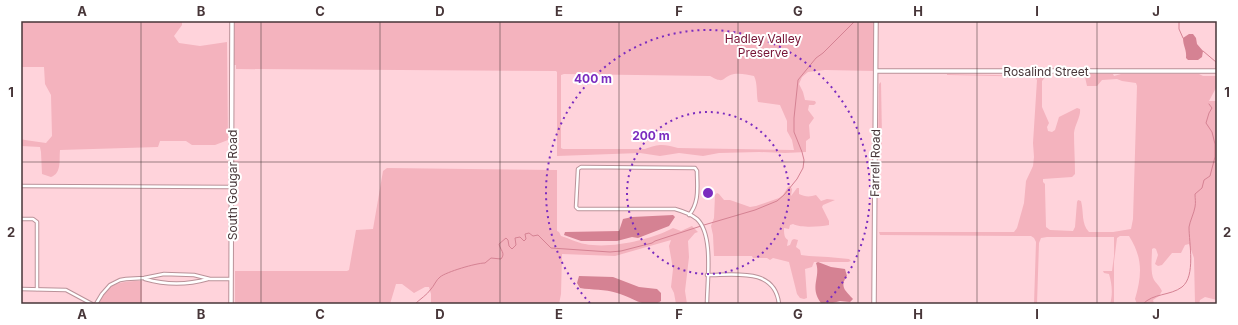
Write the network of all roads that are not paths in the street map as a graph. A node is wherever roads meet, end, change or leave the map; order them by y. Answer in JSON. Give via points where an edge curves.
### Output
{"nodes":[{"id":1,"x":232,"y":21,"type":"edge"},
{"id":2,"x":876,"y":21,"type":"edge"},
{"id":3,"x":876,"y":71,"type":"junction"},
{"id":4,"x":1217,"y":71,"type":"edge"},
{"id":5,"x":21,"y":186,"type":"edge"},
{"id":6,"x":231,"y":187,"type":"junction"},
{"id":7,"x":690,"y":215,"type":"junction"},
{"id":8,"x":21,"y":219,"type":"edge"},
{"id":9,"x":707,"y":275,"type":"junction"},
{"id":10,"x":144,"y":278,"type":"junction"},
{"id":11,"x":210,"y":279,"type":"junction"},
{"id":12,"x":232,"y":279,"type":"junction"},
{"id":13,"x":21,"y":289,"type":"edge"},
{"id":14,"x":36,"y":289,"type":"junction"},
{"id":15,"x":92,"y":304,"type":"edge"},
{"id":16,"x":96,"y":304,"type":"edge"},
{"id":17,"x":232,"y":304,"type":"edge"},
{"id":18,"x":707,"y":304,"type":"edge"},
{"id":19,"x":779,"y":304,"type":"edge"},
{"id":20,"x":874,"y":304,"type":"edge"}],
"edges":[{"from":1,"to":6,"type":"street","name":"South Gougar Road"},
{"from":2,"to":3,"type":"street","name":"Farrell Road"},
{"from":3,"to":4,"type":"street","name":"Rosalind Street"},
{"from":3,"to":20,"type":"street","name":"Farrell Road"},
{"from":5,"to":6,"type":"street"},
{"from":6,"to":12,"type":"street","name":"South Gougar Road"},
{"from":7,"to":7,"type":"street","via":[[675,209],[578,209],[578,169],[695,168],[698,195]]},
{"from":7,"to":9,"type":"street","via":[[697,219],[707,236]]},
{"from":8,"to":14,"type":"street","via":[[36,221]]},
{"from":9,"to":18,"type":"street"},
{"from":9,"to":19,"type":"street","via":[[750,275],[761,278],[775,289]]},
{"from":10,"to":11,"type":"street","via":[[182,274]]},
{"from":10,"to":11,"type":"street","via":[[164,283],[195,283]]},
{"from":10,"to":16,"type":"street","via":[[114,282]]},
{"from":11,"to":12,"type":"street"},
{"from":12,"to":17,"type":"street","name":"South Gougar Road"},
{"from":13,"to":14,"type":"street"},
{"from":14,"to":15,"type":"street","via":[[66,290]]}]}
